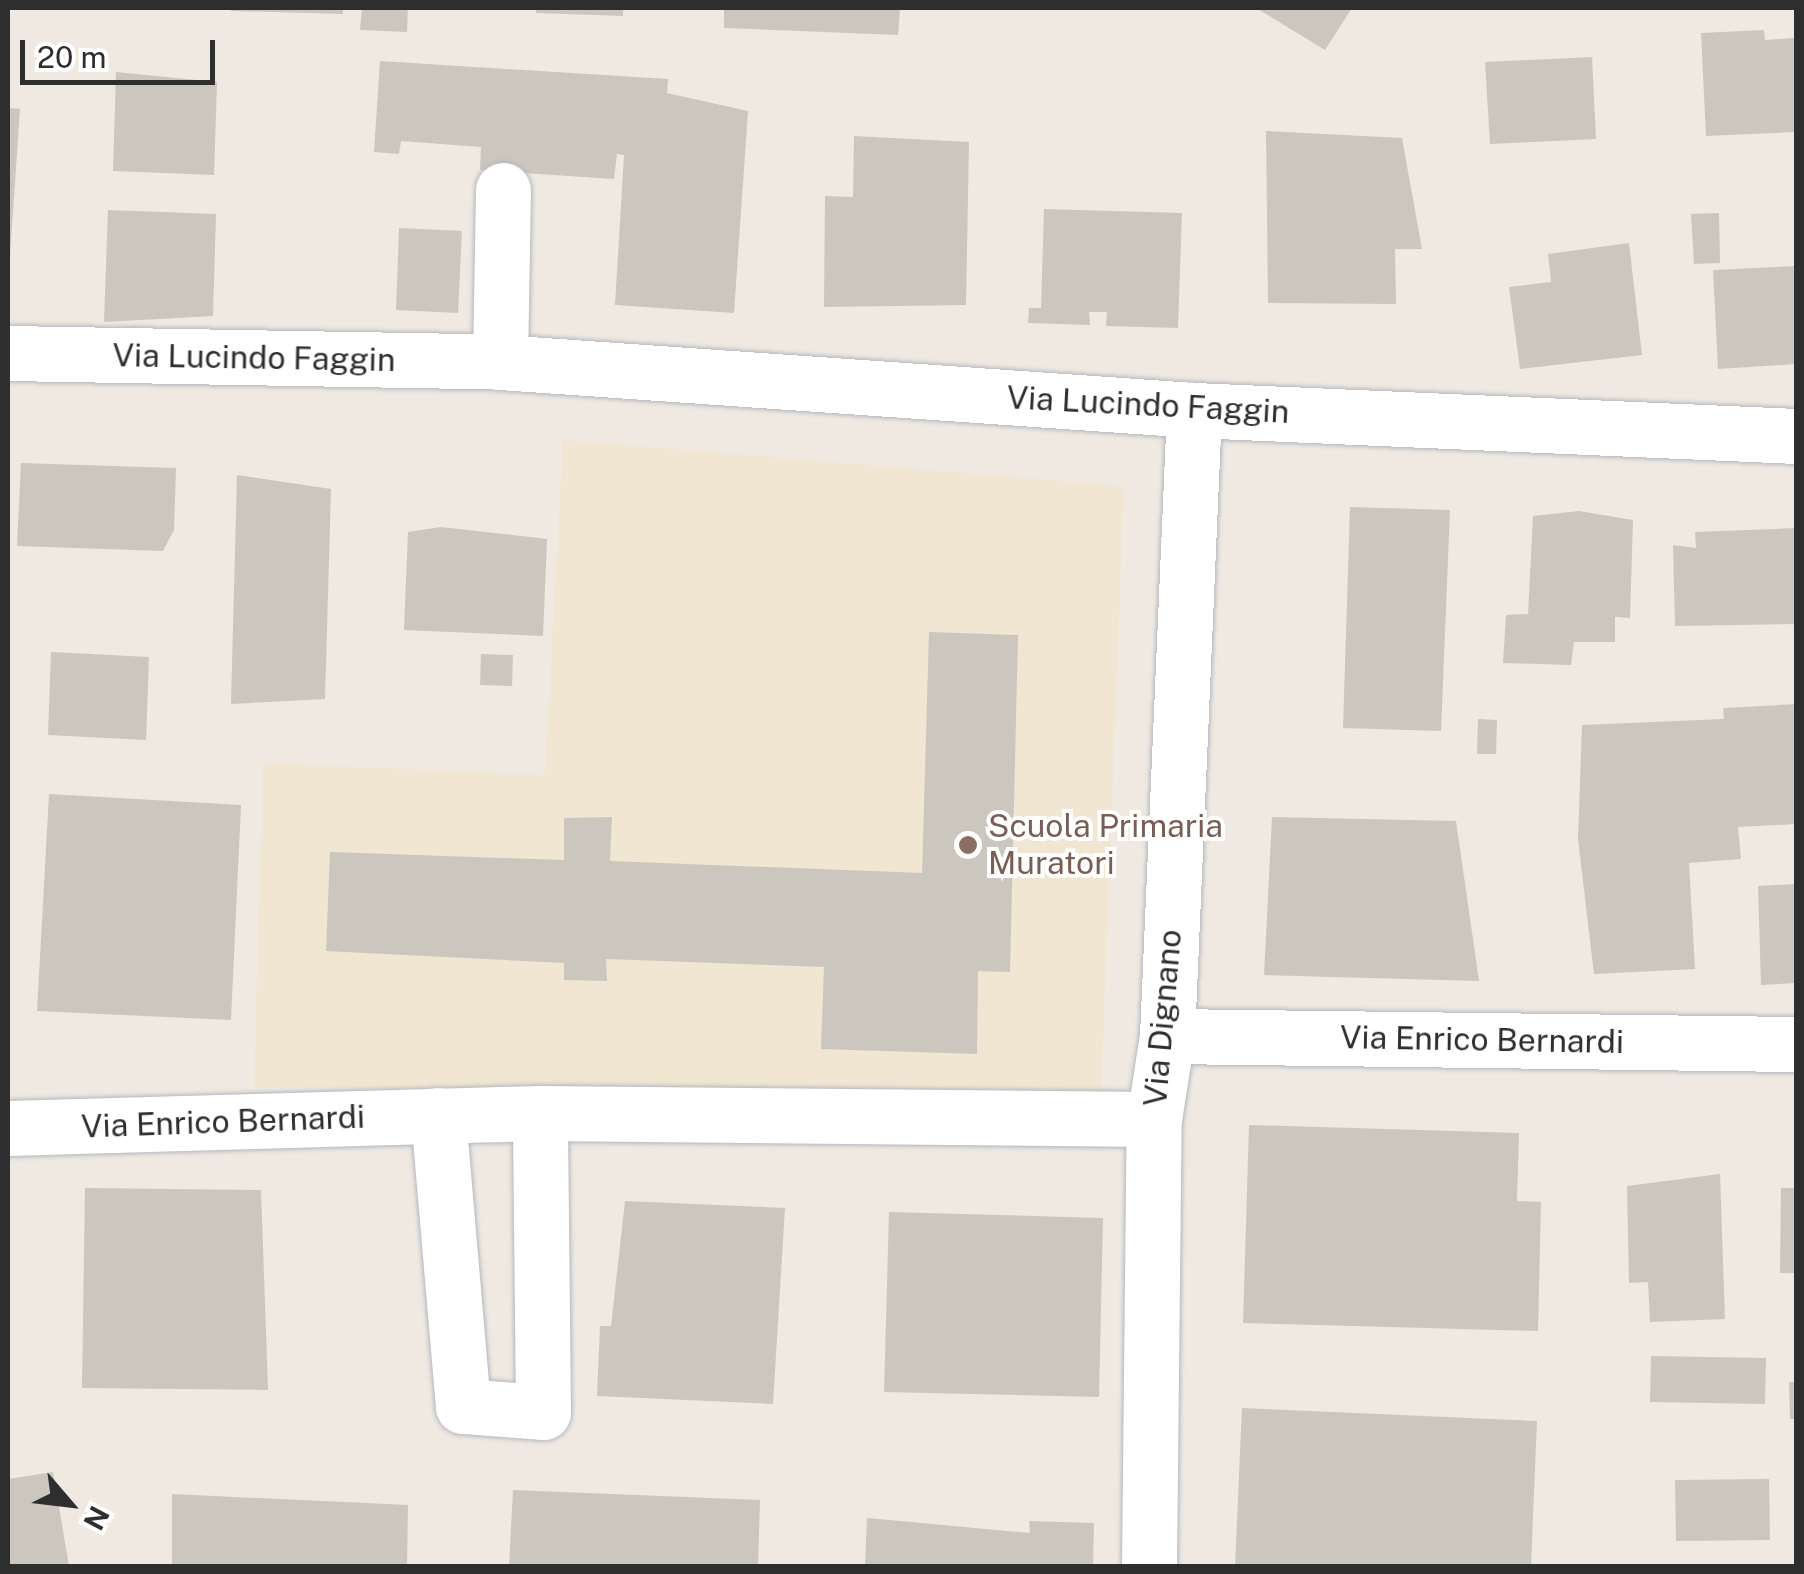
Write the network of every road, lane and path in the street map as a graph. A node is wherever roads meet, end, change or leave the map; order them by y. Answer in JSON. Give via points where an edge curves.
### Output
{"nodes":[{"id":1,"x":504,"y":190,"type":"dead end"},
{"id":2,"x":8,"y":353,"type":"edge"},
{"id":3,"x":500,"y":362,"type":"junction"},
{"id":4,"x":1194,"y":410,"type":"junction"},
{"id":5,"x":1796,"y":436,"type":"edge"},
{"id":6,"x":1166,"y":1036,"type":"junction"},
{"id":7,"x":1796,"y":1044,"type":"edge"},
{"id":8,"x":540,"y":1113,"type":"junction"},
{"id":9,"x":438,"y":1115,"type":"junction"},
{"id":10,"x":1154,"y":1119,"type":"junction"},
{"id":11,"x":8,"y":1128,"type":"edge"},
{"id":12,"x":1148,"y":1566,"type":"edge"}],
"edges":[{"from":1,"to":3,"type":"street"},
{"from":2,"to":3,"type":"street","name":"Via Lucindo Faggin"},
{"from":3,"to":4,"type":"street","name":"Via Lucindo Faggin"},
{"from":4,"to":5,"type":"street","name":"Via Lucindo Faggin"},
{"from":4,"to":6,"type":"street","name":"Via Dignano"},
{"from":6,"to":7,"type":"street","name":"Via Enrico Bernardi"},
{"from":6,"to":10,"type":"street","name":"Via Dignano"},
{"from":8,"to":9,"type":"street","name":"Via Enrico Bernardi"},
{"from":8,"to":9,"type":"street","via":[[543,1412],[463,1406]]},
{"from":8,"to":10,"type":"street","name":"Via Enrico Bernardi"},
{"from":9,"to":11,"type":"street","name":"Via Enrico Bernardi"},
{"from":10,"to":12,"type":"street","name":"Via Dignano"}]}
